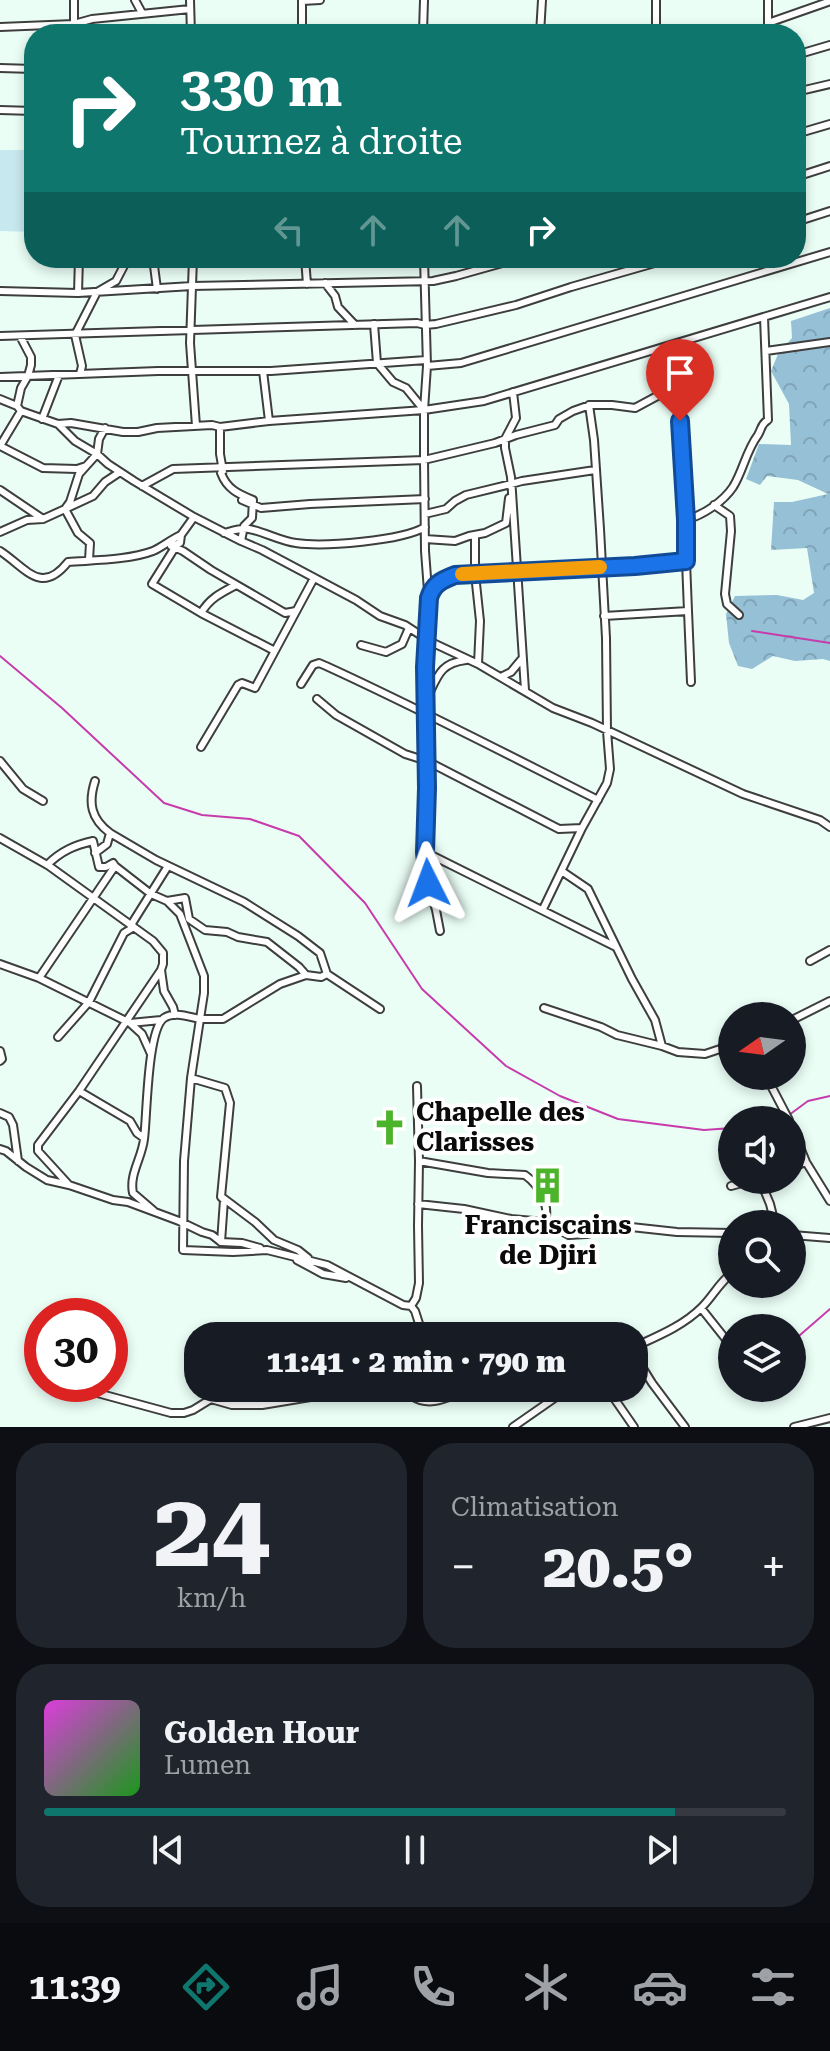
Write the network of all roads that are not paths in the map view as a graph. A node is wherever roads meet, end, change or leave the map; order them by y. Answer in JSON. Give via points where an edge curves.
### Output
{"nodes":[{"id":1,"x":74,"y":0,"type":"edge"},
{"id":2,"x":135,"y":0,"type":"edge"},
{"id":3,"x":190,"y":0,"type":"edge"},
{"id":4,"x":302,"y":0,"type":"edge"},
{"id":5,"x":320,"y":0,"type":"edge"},
{"id":6,"x":424,"y":0,"type":"edge"},
{"id":7,"x":542,"y":0,"type":"edge"},
{"id":8,"x":656,"y":0,"type":"edge"},
{"id":9,"x":768,"y":0,"type":"edge"},
{"id":10,"x":828,"y":2,"type":"dead end"},
{"id":11,"x":190,"y":9,"type":"junction"},
{"id":12,"x":142,"y":13,"type":"junction"},
{"id":13,"x":768,"y":23,"type":"joint"},
{"id":14,"x":74,"y":24,"type":"joint"},
{"id":15,"x":191,"y":24,"type":"edge"},
{"id":16,"x":302,"y":24,"type":"edge"},
{"id":17,"x":423,"y":24,"type":"edge"},
{"id":18,"x":541,"y":24,"type":"edge"},
{"id":19,"x":656,"y":24,"type":"edge"},
{"id":20,"x":24,"y":26,"type":"edge"},
{"id":21,"x":0,"y":27,"type":"edge"},
{"id":22,"x":830,"y":45,"type":"edge"},
{"id":23,"x":806,"y":52,"type":"edge"},
{"id":24,"x":0,"y":68,"type":"edge"},
{"id":25,"x":24,"y":69,"type":"edge"},
{"id":26,"x":830,"y":84,"type":"edge"},
{"id":27,"x":806,"y":90,"type":"edge"},
{"id":28,"x":0,"y":110,"type":"edge"},
{"id":29,"x":24,"y":111,"type":"edge"},
{"id":30,"x":830,"y":124,"type":"edge"},
{"id":31,"x":806,"y":131,"type":"edge"},
{"id":32,"x":830,"y":166,"type":"edge"},
{"id":33,"x":806,"y":174,"type":"edge"},
{"id":34,"x":830,"y":211,"type":"edge"},
{"id":35,"x":806,"y":219,"type":"edge"},
{"id":36,"x":830,"y":252,"type":"edge"},
{"id":37,"x":806,"y":259,"type":"edge"},
{"id":38,"x":79,"y":268,"type":"edge"},
{"id":39,"x":123,"y":268,"type":"edge"},
{"id":40,"x":154,"y":268,"type":"edge"},
{"id":41,"x":193,"y":268,"type":"edge"},
{"id":42,"x":306,"y":268,"type":"edge"},
{"id":43,"x":424,"y":268,"type":"edge"},
{"id":44,"x":484,"y":268,"type":"edge"},
{"id":45,"x":637,"y":268,"type":"edge"},
{"id":46,"x":777,"y":268,"type":"edge"},
{"id":47,"x":424,"y":281,"type":"junction"},
{"id":48,"x":325,"y":283,"type":"junction"},
{"id":49,"x":307,"y":284,"type":"junction"},
{"id":50,"x":192,"y":286,"type":"junction"},
{"id":51,"x":157,"y":289,"type":"junction"},
{"id":52,"x":0,"y":291,"type":"edge"},
{"id":53,"x":97,"y":292,"type":"junction"},
{"id":54,"x":78,"y":293,"type":"junction"},
{"id":55,"x":830,"y":297,"type":"edge"},
{"id":56,"x":764,"y":317,"type":"junction"},
{"id":57,"x":374,"y":324,"type":"junction"},
{"id":58,"x":355,"y":325,"type":"junction"},
{"id":59,"x":425,"y":325,"type":"junction"},
{"id":60,"x":191,"y":331,"type":"junction"},
{"id":61,"x":75,"y":335,"type":"junction"},
{"id":62,"x":0,"y":336,"type":"edge"},
{"id":63,"x":20,"y":336,"type":"junction"},
{"id":64,"x":681,"y":342,"type":"junction"},
{"id":65,"x":830,"y":342,"type":"edge"},
{"id":66,"x":766,"y":351,"type":"junction"},
{"id":67,"x":377,"y":363,"type":"junction"},
{"id":68,"x":427,"y":363,"type":"junction"},
{"id":69,"x":192,"y":371,"type":"junction"},
{"id":70,"x":263,"y":371,"type":"junction"},
{"id":71,"x":80,"y":374,"type":"junction"},
{"id":72,"x":59,"y":375,"type":"junction"},
{"id":73,"x":28,"y":376,"type":"junction"},
{"id":74,"x":0,"y":377,"type":"edge"},
{"id":75,"x":683,"y":389,"type":"junction"},
{"id":76,"x":513,"y":392,"type":"junction"},
{"id":77,"x":0,"y":399,"type":"edge"},
{"id":78,"x":589,"y":405,"type":"junction"},
{"id":79,"x":19,"y":408,"type":"junction"},
{"id":80,"x":424,"y":410,"type":"junction"},
{"id":81,"x":42,"y":419,"type":"junction"},
{"id":82,"x":269,"y":421,"type":"junction"},
{"id":83,"x":58,"y":424,"type":"junction"},
{"id":84,"x":196,"y":426,"type":"junction"},
{"id":85,"x":220,"y":427,"type":"junction"},
{"id":86,"x":105,"y":428,"type":"junction"},
{"id":87,"x":505,"y":439,"type":"junction"},
{"id":88,"x":0,"y":446,"type":"edge"},
{"id":89,"x":97,"y":454,"type":"junction"},
{"id":90,"x":424,"y":460,"type":"junction"},
{"id":91,"x":87,"y":466,"type":"junction"},
{"id":92,"x":222,"y":466,"type":"junction"},
{"id":93,"x":595,"y":470,"type":"junction"},
{"id":94,"x":120,"y":472,"type":"junction"},
{"id":95,"x":511,"y":484,"type":"junction"},
{"id":96,"x":142,"y":486,"type":"junction"},
{"id":97,"x":0,"y":490,"type":"edge"},
{"id":98,"x":425,"y":499,"type":"junction"},
{"id":99,"x":242,"y":500,"type":"dead end"},
{"id":100,"x":714,"y":505,"type":"junction"},
{"id":101,"x":253,"y":506,"type":"junction"},
{"id":102,"x":65,"y":509,"type":"junction"},
{"id":103,"x":425,"y":514,"type":"junction"},
{"id":104,"x":194,"y":517,"type":"junction"},
{"id":105,"x":43,"y":519,"type":"junction"},
{"id":106,"x":686,"y":520,"type":"junction"},
{"id":107,"x":425,"y":527,"type":"junction"},
{"id":108,"x":244,"y":529,"type":"junction"},
{"id":109,"x":0,"y":532,"type":"edge"},
{"id":110,"x":224,"y":533,"type":"junction"},
{"id":111,"x":181,"y":535,"type":"junction"},
{"id":112,"x":475,"y":535,"type":"junction"},
{"id":113,"x":425,"y":539,"type":"junction"},
{"id":114,"x":241,"y":541,"type":"junction"},
{"id":115,"x":171,"y":546,"type":"junction"},
{"id":116,"x":0,"y":551,"type":"edge"},
{"id":117,"x":89,"y":560,"type":"junction"},
{"id":118,"x":686,"y":561,"type":"junction"},
{"id":119,"x":602,"y":567,"type":"junction"},
{"id":120,"x":518,"y":572,"type":"junction"},
{"id":121,"x":428,"y":573,"type":"junction"},
{"id":122,"x":475,"y":574,"type":"junction"},
{"id":123,"x":314,"y":578,"type":"junction"},
{"id":124,"x":442,"y":580,"type":"junction"},
{"id":125,"x":236,"y":585,"type":"junction"},
{"id":126,"x":429,"y":598,"type":"junction"},
{"id":127,"x":296,"y":611,"type":"junction"},
{"id":128,"x":688,"y":611,"type":"junction"},
{"id":129,"x":201,"y":613,"type":"junction"},
{"id":130,"x":739,"y":615,"type":"dead end"},
{"id":131,"x":604,"y":616,"type":"junction"},
{"id":132,"x":409,"y":628,"type":"junction"},
{"id":133,"x":427,"y":638,"type":"junction"},
{"id":134,"x":361,"y":645,"type":"dead end"},
{"id":135,"x":273,"y":650,"type":"junction"},
{"id":136,"x":523,"y":657,"type":"junction"},
{"id":137,"x":474,"y":662,"type":"junction"},
{"id":138,"x":501,"y":677,"type":"junction"},
{"id":139,"x":691,"y":682,"type":"dead end"},
{"id":140,"x":301,"y":684,"type":"dead end"},
{"id":141,"x":525,"y":690,"type":"junction"},
{"id":142,"x":317,"y":699,"type":"dead end"},
{"id":143,"x":426,"y":699,"type":"junction"},
{"id":144,"x":426,"y":716,"type":"junction"},
{"id":145,"x":607,"y":731,"type":"junction"},
{"id":146,"x":201,"y":747,"type":"dead end"},
{"id":147,"x":0,"y":761,"type":"edge"},
{"id":148,"x":427,"y":761,"type":"junction"},
{"id":149,"x":95,"y":781,"type":"dead end"},
{"id":150,"x":598,"y":800,"type":"junction"},
{"id":151,"x":43,"y":801,"type":"dead end"},
{"id":152,"x":830,"y":827,"type":"edge"},
{"id":153,"x":582,"y":828,"type":"junction"},
{"id":154,"x":110,"y":833,"type":"junction"},
{"id":155,"x":0,"y":838,"type":"edge"},
{"id":156,"x":425,"y":852,"type":"junction"},
{"id":157,"x":95,"y":853,"type":"junction"},
{"id":158,"x":47,"y":865,"type":"junction"},
{"id":159,"x":115,"y":866,"type":"junction"},
{"id":160,"x":168,"y":866,"type":"junction"},
{"id":161,"x":563,"y":872,"type":"junction"},
{"id":162,"x":151,"y":894,"type":"junction"},
{"id":163,"x":94,"y":898,"type":"junction"},
{"id":164,"x":167,"y":901,"type":"junction"},
{"id":165,"x":543,"y":909,"type":"junction"},
{"id":166,"x":133,"y":926,"type":"junction"},
{"id":167,"x":440,"y":931,"type":"dead end"},
{"id":168,"x":616,"y":947,"type":"junction"},
{"id":169,"x":830,"y":950,"type":"edge"},
{"id":170,"x":810,"y":961,"type":"dead end"},
{"id":171,"x":1,"y":963,"type":"edge"},
{"id":172,"x":161,"y":970,"type":"junction"},
{"id":173,"x":327,"y":974,"type":"junction"},
{"id":174,"x":306,"y":975,"type":"junction"},
{"id":175,"x":39,"y":978,"type":"junction"},
{"id":176,"x":830,"y":1001,"type":"edge"},
{"id":177,"x":89,"y":1002,"type":"junction"},
{"id":178,"x":544,"y":1008,"type":"dead end"},
{"id":179,"x":380,"y":1009,"type":"dead end"},
{"id":180,"x":806,"y":1013,"type":"edge"},
{"id":181,"x":175,"y":1015,"type":"junction"},
{"id":182,"x":200,"y":1019,"type":"junction"},
{"id":183,"x":161,"y":1020,"type":"junction"},
{"id":184,"x":129,"y":1022,"type":"junction"},
{"id":185,"x":58,"y":1037,"type":"dead end"},
{"id":186,"x":662,"y":1046,"type":"junction"},
{"id":187,"x":718,"y":1050,"type":"edge"},
{"id":188,"x":0,"y":1051,"type":"edge"},
{"id":189,"x":152,"y":1055,"type":"junction"},
{"id":190,"x":0,"y":1061,"type":"edge"},
{"id":191,"x":191,"y":1078,"type":"junction"},
{"id":192,"x":417,"y":1086,"type":"dead end"},
{"id":193,"x":79,"y":1091,"type":"junction"},
{"id":194,"x":0,"y":1113,"type":"edge"},
{"id":195,"x":144,"y":1138,"type":"junction"},
{"id":196,"x":0,"y":1149,"type":"edge"},
{"id":197,"x":18,"y":1161,"type":"junction"},
{"id":198,"x":419,"y":1161,"type":"junction"},
{"id":199,"x":806,"y":1162,"type":"edge"},
{"id":200,"x":69,"y":1185,"type":"junction"},
{"id":201,"x":221,"y":1197,"type":"junction"},
{"id":202,"x":830,"y":1201,"type":"edge"},
{"id":203,"x":418,"y":1204,"type":"junction"},
{"id":204,"x":154,"y":1211,"type":"junction"},
{"id":205,"x":182,"y":1222,"type":"junction"},
{"id":206,"x":545,"y":1222,"type":"junction"},
{"id":207,"x":718,"y":1233,"type":"edge"},
{"id":208,"x":806,"y":1236,"type":"edge"},
{"id":209,"x":830,"y":1238,"type":"edge"},
{"id":210,"x":221,"y":1242,"type":"junction"},
{"id":211,"x":267,"y":1250,"type":"junction"},
{"id":212,"x":290,"y":1257,"type":"junction"},
{"id":213,"x":311,"y":1261,"type":"junction"},
{"id":214,"x":350,"y":1279,"type":"junction"},
{"id":215,"x":718,"y":1286,"type":"edge"},
{"id":216,"x":411,"y":1306,"type":"junction"},
{"id":217,"x":701,"y":1308,"type":"junction"},
{"id":218,"x":419,"y":1322,"type":"edge"},
{"id":219,"x":718,"y":1329,"type":"edge"},
{"id":220,"x":648,"y":1340,"type":"edge"},
{"id":221,"x":648,"y":1377,"type":"edge"},
{"id":222,"x":125,"y":1402,"type":"edge"},
{"id":223,"x":206,"y":1402,"type":"edge"},
{"id":224,"x":222,"y":1402,"type":"edge"},
{"id":225,"x":276,"y":1402,"type":"edge"},
{"id":226,"x":549,"y":1402,"type":"edge"},
{"id":227,"x":617,"y":1402,"type":"edge"},
{"id":228,"x":830,"y":1418,"type":"edge"},
{"id":229,"x":513,"y":1427,"type":"edge"},
{"id":230,"x":634,"y":1427,"type":"edge"},
{"id":231,"x":685,"y":1427,"type":"edge"},
{"id":232,"x":794,"y":1427,"type":"edge"}],
"edges":[{"from":1,"to":14,"type":"street"},
{"from":2,"to":12,"type":"street"},
{"from":3,"to":11,"type":"street"},
{"from":4,"to":5,"type":"street"},
{"from":4,"to":16,"type":"street"},
{"from":6,"to":17,"type":"street"},
{"from":7,"to":18,"type":"street"},
{"from":8,"to":19,"type":"street"},
{"from":9,"to":13,"type":"street"},
{"from":10,"to":13,"type":"street"},
{"from":11,"to":12,"type":"street"},
{"from":11,"to":15,"type":"street"},
{"from":12,"to":14,"type":"street"},
{"from":20,"to":21,"type":"street"},
{"from":22,"to":23,"type":"street"},
{"from":24,"to":25,"type":"street"},
{"from":26,"to":27,"type":"street"},
{"from":28,"to":29,"type":"street"},
{"from":30,"to":31,"type":"street"},
{"from":32,"to":33,"type":"street"},
{"from":34,"to":35,"type":"street"},
{"from":36,"to":37,"type":"street"},
{"from":38,"to":54,"type":"street"},
{"from":39,"to":53,"type":"street","via":[[116,281]]},
{"from":40,"to":51,"type":"street"},
{"from":41,"to":50,"type":"street"},
{"from":42,"to":49,"type":"street"},
{"from":43,"to":47,"type":"street"},
{"from":44,"to":47,"type":"street"},
{"from":45,"to":59,"type":"street","via":[[516,305]]},
{"from":46,"to":68,"type":"street","via":[[461,363]]},
{"from":47,"to":48,"type":"street"},
{"from":47,"to":59,"type":"street"},
{"from":48,"to":49,"type":"street"},
{"from":48,"to":58,"type":"street"},
{"from":49,"to":50,"type":"street"},
{"from":50,"to":51,"type":"street"},
{"from":50,"to":60,"type":"street"},
{"from":51,"to":53,"type":"street"},
{"from":52,"to":54,"type":"street"},
{"from":53,"to":54,"type":"street"},
{"from":53,"to":61,"type":"street"},
{"from":55,"to":56,"type":"street"},
{"from":56,"to":64,"type":"street"},
{"from":56,"to":66,"type":"street"},
{"from":57,"to":58,"type":"street"},
{"from":57,"to":59,"type":"street"},
{"from":57,"to":67,"type":"street"},
{"from":58,"to":60,"type":"street"},
{"from":59,"to":68,"type":"street"},
{"from":60,"to":61,"type":"street"},
{"from":60,"to":69,"type":"street"},
{"from":61,"to":63,"type":"street"},
{"from":61,"to":71,"type":"street"},
{"from":62,"to":63,"type":"street"},
{"from":63,"to":73,"type":"street","via":[[31,357]]},
{"from":64,"to":75,"type":"street"},
{"from":64,"to":76,"type":"street"},
{"from":65,"to":66,"type":"street"},
{"from":66,"to":100,"type":"street","via":[[768,420],[731,490]]},
{"from":67,"to":68,"type":"street"},
{"from":67,"to":70,"type":"street"},
{"from":67,"to":80,"type":"street"},
{"from":68,"to":80,"type":"street"},
{"from":69,"to":70,"type":"street"},
{"from":69,"to":71,"type":"street"},
{"from":69,"to":84,"type":"street"},
{"from":70,"to":82,"type":"street"},
{"from":71,"to":72,"type":"street"},
{"from":72,"to":73,"type":"street"},
{"from":72,"to":81,"type":"street"},
{"from":73,"to":74,"type":"street"},
{"from":73,"to":79,"type":"street"},
{"from":75,"to":78,"type":"street","via":[[635,408]]},
{"from":75,"to":106,"type":"street"},
{"from":76,"to":80,"type":"street"},
{"from":76,"to":87,"type":"street","via":[[516,418]]},
{"from":77,"to":79,"type":"street"},
{"from":78,"to":87,"type":"street","via":[[555,425]]},
{"from":78,"to":93,"type":"street"},
{"from":79,"to":81,"type":"street"},
{"from":79,"to":88,"type":"street"},
{"from":80,"to":82,"type":"street"},
{"from":80,"to":90,"type":"street"},
{"from":81,"to":83,"type":"street"},
{"from":82,"to":85,"type":"street"},
{"from":83,"to":86,"type":"street"},
{"from":83,"to":89,"type":"street"},
{"from":84,"to":85,"type":"street"},
{"from":84,"to":86,"type":"street","via":[[138,432]]},
{"from":85,"to":92,"type":"street"},
{"from":86,"to":89,"type":"street"},
{"from":87,"to":90,"type":"street"},
{"from":87,"to":95,"type":"street"},
{"from":88,"to":91,"type":"street","via":[[43,468]]},
{"from":89,"to":91,"type":"street"},
{"from":89,"to":94,"type":"street"},
{"from":90,"to":92,"type":"street"},
{"from":90,"to":98,"type":"street"},
{"from":91,"to":102,"type":"street"},
{"from":92,"to":96,"type":"street","via":[[173,469]]},
{"from":92,"to":101,"type":"street","via":[[227,485],[253,500]]},
{"from":93,"to":95,"type":"street"},
{"from":93,"to":119,"type":"street"},
{"from":94,"to":96,"type":"street"},
{"from":94,"to":102,"type":"street","via":[[93,496]]},
{"from":95,"to":103,"type":"street","via":[[466,495],[446,509]]},
{"from":95,"to":112,"type":"street","via":[[506,523]]},
{"from":95,"to":120,"type":"street"},
{"from":96,"to":104,"type":"street"},
{"from":97,"to":105,"type":"street"},
{"from":98,"to":101,"type":"street"},
{"from":98,"to":103,"type":"street"},
{"from":99,"to":101,"type":"street"},
{"from":100,"to":106,"type":"street"},
{"from":100,"to":130,"type":"street","via":[[730,516],[725,594]]},
{"from":101,"to":108,"type":"street"},
{"from":102,"to":105,"type":"street"},
{"from":102,"to":117,"type":"street","via":[[90,543]]},
{"from":103,"to":107,"type":"street"},
{"from":104,"to":110,"type":"street"},
{"from":104,"to":111,"type":"street"},
{"from":105,"to":109,"type":"street"},
{"from":106,"to":118,"type":"street"},
{"from":107,"to":108,"type":"street","via":[[383,539],[301,544]]},
{"from":107,"to":113,"type":"street"},
{"from":108,"to":110,"type":"street"},
{"from":108,"to":114,"type":"street"},
{"from":110,"to":114,"type":"street"},
{"from":111,"to":115,"type":"street","via":[[180,543]]},
{"from":111,"to":117,"type":"street","via":[[129,558]]},
{"from":112,"to":113,"type":"street"},
{"from":112,"to":122,"type":"street"},
{"from":113,"to":121,"type":"street"},
{"from":114,"to":123,"type":"street"},
{"from":115,"to":125,"type":"street"},
{"from":115,"to":129,"type":"street","via":[[174,549],[152,584]]},
{"from":116,"to":117,"type":"street","via":[[30,575],[46,579],[58,575],[68,562]]},
{"from":118,"to":119,"type":"street"},
{"from":118,"to":128,"type":"street"},
{"from":119,"to":120,"type":"street"},
{"from":119,"to":131,"type":"street"},
{"from":120,"to":122,"type":"street"},
{"from":120,"to":136,"type":"street"},
{"from":121,"to":124,"type":"street"},
{"from":121,"to":126,"type":"street"},
{"from":122,"to":124,"type":"street"},
{"from":122,"to":137,"type":"street","via":[[480,621]]},
{"from":123,"to":127,"type":"street"},
{"from":123,"to":132,"type":"street"},
{"from":124,"to":126,"type":"street"},
{"from":125,"to":127,"type":"street","via":[[285,613]]},
{"from":125,"to":129,"type":"street","via":[[213,598]]},
{"from":126,"to":133,"type":"street"},
{"from":127,"to":135,"type":"street"},
{"from":128,"to":131,"type":"street"},
{"from":128,"to":139,"type":"street"},
{"from":129,"to":135,"type":"street"},
{"from":131,"to":145,"type":"street"},
{"from":132,"to":133,"type":"street"},
{"from":132,"to":134,"type":"street","via":[[402,644],[386,652]]},
{"from":133,"to":137,"type":"street"},
{"from":133,"to":143,"type":"street"},
{"from":135,"to":146,"type":"street","via":[[255,688],[240,683]]},
{"from":136,"to":138,"type":"street"},
{"from":136,"to":141,"type":"street"},
{"from":137,"to":138,"type":"street"},
{"from":137,"to":143,"type":"street","via":[[446,666]]},
{"from":138,"to":141,"type":"street"},
{"from":140,"to":144,"type":"street","via":[[319,663]]},
{"from":141,"to":145,"type":"street"},
{"from":142,"to":148,"type":"street","via":[[405,754]]},
{"from":143,"to":144,"type":"street"},
{"from":144,"to":148,"type":"street"},
{"from":144,"to":150,"type":"street"},
{"from":145,"to":150,"type":"street","via":[[610,769]]},
{"from":145,"to":152,"type":"street","via":[[743,794]]},
{"from":147,"to":151,"type":"street","via":[[23,789]]},
{"from":148,"to":153,"type":"street","via":[[559,829]]},
{"from":148,"to":156,"type":"street"},
{"from":149,"to":154,"type":"street","via":[[90,799],[98,825]]},
{"from":150,"to":153,"type":"street"},
{"from":153,"to":161,"type":"street"},
{"from":154,"to":157,"type":"street","via":[[107,844]]},
{"from":154,"to":160,"type":"street"},
{"from":155,"to":158,"type":"street"},
{"from":156,"to":165,"type":"street"},
{"from":156,"to":167,"type":"street"},
{"from":157,"to":158,"type":"street","via":[[93,841],[75,844]]},
{"from":157,"to":159,"type":"street","via":[[99,867]]},
{"from":158,"to":163,"type":"street"},
{"from":159,"to":162,"type":"street"},
{"from":159,"to":163,"type":"street"},
{"from":160,"to":162,"type":"street"},
{"from":160,"to":173,"type":"street","via":[[244,902],[298,936],[320,953]]},
{"from":161,"to":165,"type":"street"},
{"from":161,"to":168,"type":"street","via":[[588,889]]},
{"from":162,"to":164,"type":"street"},
{"from":162,"to":166,"type":"street"},
{"from":163,"to":166,"type":"street"},
{"from":163,"to":175,"type":"street"},
{"from":164,"to":174,"type":"street","via":[[185,898],[189,919],[205,930],[267,942]]},
{"from":164,"to":182,"type":"street","via":[[180,914],[204,976]]},
{"from":165,"to":168,"type":"street"},
{"from":166,"to":172,"type":"street","via":[[160,947]]},
{"from":166,"to":177,"type":"street","via":[[124,933]]},
{"from":168,"to":186,"type":"street","via":[[655,1020]]},
{"from":169,"to":170,"type":"street"},
{"from":171,"to":175,"type":"street"},
{"from":172,"to":181,"type":"street"},
{"from":172,"to":184,"type":"street"},
{"from":173,"to":174,"type":"street"},
{"from":173,"to":179,"type":"street"},
{"from":174,"to":182,"type":"street","via":[[280,984],[223,1019]]},
{"from":175,"to":177,"type":"street"},
{"from":176,"to":180,"type":"street"},
{"from":177,"to":184,"type":"street"},
{"from":177,"to":185,"type":"street"},
{"from":178,"to":186,"type":"street"},
{"from":181,"to":182,"type":"street"},
{"from":181,"to":183,"type":"street"},
{"from":182,"to":191,"type":"street"},
{"from":183,"to":184,"type":"street"},
{"from":183,"to":189,"type":"street"},
{"from":184,"to":189,"type":"street"},
{"from":184,"to":193,"type":"street"},
{"from":186,"to":187,"type":"street","via":[[695,1054]]},
{"from":188,"to":190,"type":"street"},
{"from":189,"to":195,"type":"street"},
{"from":191,"to":201,"type":"street","via":[[225,1088],[230,1103]]},
{"from":191,"to":205,"type":"street"},
{"from":192,"to":198,"type":"street"},
{"from":193,"to":195,"type":"street","via":[[130,1121]]},
{"from":193,"to":200,"type":"street","via":[[37,1148]]},
{"from":194,"to":197,"type":"street","via":[[13,1125]]},
{"from":195,"to":204,"type":"street","via":[[131,1184],[133,1193]]},
{"from":196,"to":197,"type":"street"},
{"from":197,"to":200,"type":"street","via":[[42,1178]]},
{"from":198,"to":203,"type":"street"},
{"from":198,"to":206,"type":"street","via":[[525,1175],[544,1200]]},
{"from":199,"to":202,"type":"street"},
{"from":200,"to":204,"type":"street"},
{"from":201,"to":210,"type":"street"},
{"from":201,"to":213,"type":"street","via":[[274,1240]]},
{"from":203,"to":206,"type":"street"},
{"from":203,"to":216,"type":"street","via":[[419,1283]]},
{"from":204,"to":205,"type":"street"},
{"from":205,"to":210,"type":"street"},
{"from":205,"to":211,"type":"street","via":[[184,1251]]},
{"from":206,"to":207,"type":"street","via":[[569,1235],[622,1226]]},
{"from":208,"to":209,"type":"street"},
{"from":210,"to":211,"type":"street"},
{"from":211,"to":212,"type":"street"},
{"from":212,"to":213,"type":"street"},
{"from":212,"to":214,"type":"street","via":[[323,1274]]},
{"from":213,"to":214,"type":"street"},
{"from":214,"to":216,"type":"street"},
{"from":215,"to":217,"type":"street"},
{"from":216,"to":218,"type":"street"},
{"from":217,"to":219,"type":"street"},
{"from":217,"to":220,"type":"street"},
{"from":221,"to":231,"type":"street"},
{"from":222,"to":223,"type":"street","via":[[177,1413]]},
{"from":224,"to":225,"type":"street"},
{"from":226,"to":229,"type":"street"},
{"from":227,"to":230,"type":"street"},
{"from":228,"to":232,"type":"street"}]}
